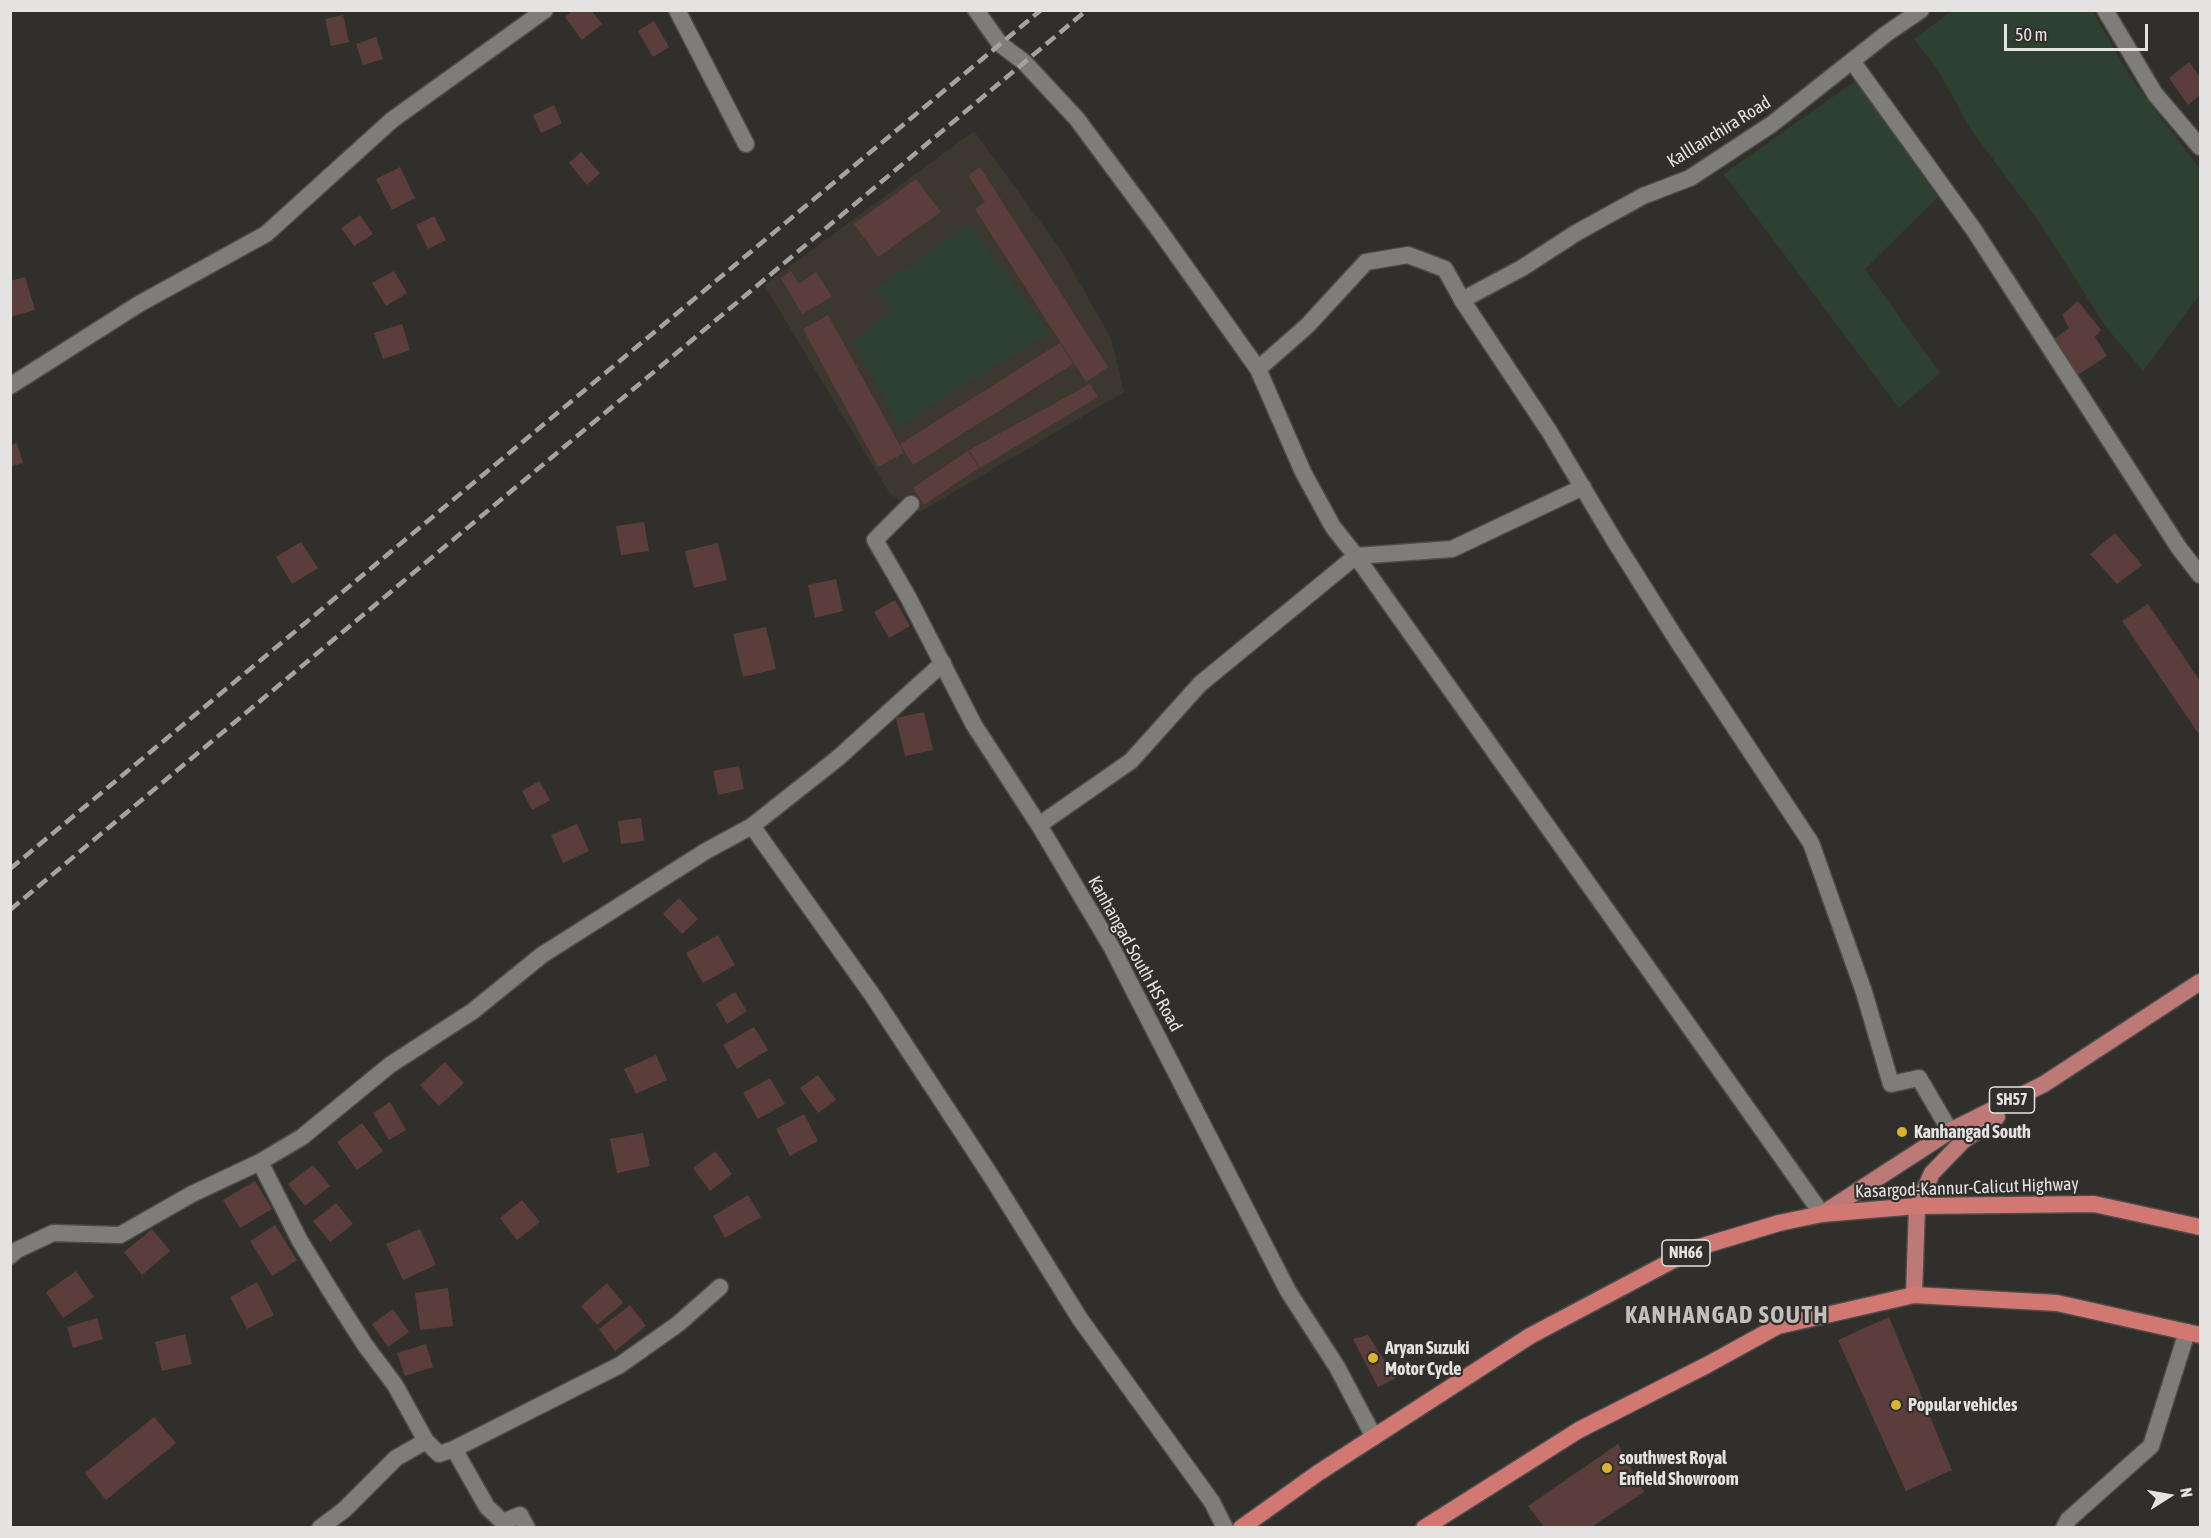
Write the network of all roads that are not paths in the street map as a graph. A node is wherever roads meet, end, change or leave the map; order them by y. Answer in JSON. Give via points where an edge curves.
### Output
{"nodes":[{"id":1,"x":545,"y":10,"type":"edge"},
{"id":2,"x":677,"y":10,"type":"edge"},
{"id":3,"x":976,"y":10,"type":"edge"},
{"id":4,"x":1921,"y":10,"type":"edge"},
{"id":5,"x":2105,"y":10,"type":"edge"},
{"id":6,"x":1852,"y":61,"type":"junction"},
{"id":7,"x":746,"y":144,"type":"dead end"},
{"id":8,"x":2200,"y":147,"type":"edge"},
{"id":9,"x":1462,"y":300,"type":"junction"},
{"id":10,"x":1258,"y":369,"type":"junction"},
{"id":11,"x":10,"y":387,"type":"edge"},
{"id":12,"x":1582,"y":487,"type":"junction"},
{"id":13,"x":911,"y":504,"type":"dead end"},
{"id":14,"x":1356,"y":556,"type":"junction"},
{"id":15,"x":2200,"y":575,"type":"edge"},
{"id":16,"x":943,"y":663,"type":"junction"},
{"id":17,"x":1039,"y":825,"type":"junction"},
{"id":18,"x":753,"y":826,"type":"junction"},
{"id":19,"x":2200,"y":982,"type":"edge"},
{"id":20,"x":2044,"y":1084,"type":"junction"},
{"id":21,"x":1950,"y":1131,"type":"junction"},
{"id":22,"x":260,"y":1162,"type":"junction"},
{"id":23,"x":1917,"y":1206,"type":"junction"},
{"id":24,"x":1822,"y":1214,"type":"junction"},
{"id":25,"x":2200,"y":1227,"type":"edge"},
{"id":26,"x":10,"y":1256,"type":"edge"},
{"id":27,"x":720,"y":1287,"type":"dead end"},
{"id":28,"x":1914,"y":1296,"type":"junction"},
{"id":29,"x":2194,"y":1333,"type":"edge"},
{"id":30,"x":1374,"y":1437,"type":"junction"},
{"id":31,"x":426,"y":1441,"type":"junction"},
{"id":32,"x":454,"y":1449,"type":"junction"},
{"id":33,"x":320,"y":1527,"type":"edge"},
{"id":34,"x":527,"y":1527,"type":"edge"},
{"id":35,"x":1225,"y":1527,"type":"edge"},
{"id":36,"x":1241,"y":1527,"type":"edge"},
{"id":37,"x":1424,"y":1527,"type":"edge"},
{"id":38,"x":2064,"y":1527,"type":"edge"}],
"edges":[{"from":1,"to":11,"type":"street","via":[[392,120],[266,234],[139,304]]},
{"from":2,"to":7,"type":"street"},
{"from":3,"to":10,"type":"street","via":[[1000,44],[1024,62],[1077,119]]},
{"from":4,"to":6,"type":"street","name":"Kalllanchira Road"},
{"from":5,"to":8,"type":"street","via":[[2155,94]]},
{"from":6,"to":9,"type":"street","name":"Kalllanchira Road","via":[[1772,124],[1690,178],[1643,196]]},
{"from":6,"to":15,"type":"street","via":[[1974,230]]},
{"from":9,"to":10,"type":"street","via":[[1445,269],[1408,255],[1366,262],[1307,326]]},
{"from":9,"to":12,"type":"street"},
{"from":10,"to":14,"type":"street","via":[[1303,472],[1333,527]]},
{"from":12,"to":14,"type":"street","via":[[1452,549]]},
{"from":12,"to":21,"type":"street","via":[[1811,843],[1864,992],[1891,1084],[1919,1078]]},
{"from":13,"to":16,"type":"street","name":"Kanhangad South HS Road","via":[[875,540]]},
{"from":14,"to":17,"type":"street","via":[[1200,684],[1131,761]]},
{"from":14,"to":24,"type":"street"},
{"from":16,"to":17,"type":"street","name":"Kanhangad South HS Road","via":[[974,724]]},
{"from":16,"to":18,"type":"street","via":[[838,758]]},
{"from":17,"to":30,"type":"street","name":"Kanhangad South HS Road","via":[[1112,948],[1288,1291],[1337,1367]]},
{"from":18,"to":22,"type":"street","via":[[706,851],[542,955],[472,1011],[390,1065],[302,1137]]},
{"from":18,"to":35,"type":"street","via":[[873,996],[1080,1319],[1212,1502]]},
{"from":19,"to":20,"type":"main road","number":"SH57"},
{"from":20,"to":21,"type":"main road","number":"SH57"},
{"from":20,"to":23,"type":"main road","number":"SH57","via":[[1963,1141],[1932,1173]]},
{"from":21,"to":24,"type":"main road","number":"SH57"},
{"from":22,"to":26,"type":"street","via":[[192,1194],[120,1235],[53,1233]]},
{"from":22,"to":31,"type":"street","via":[[300,1241],[365,1346],[395,1384]]},
{"from":23,"to":24,"type":"highway","name":"Kasargod-Kannur-Calicut Highway","number":"NH66"},
{"from":23,"to":25,"type":"highway","name":"Kasargod-Kannur-Calicut Highway","number":"NH66","via":[[2094,1204]]},
{"from":23,"to":28,"type":"main road","number":"SH57"},
{"from":24,"to":30,"type":"highway","name":"Kasargod-Kannur-Calicut Highway","number":"NH66","via":[[1696,1248],[1530,1336]]},
{"from":27,"to":32,"type":"street","via":[[678,1324],[620,1365]]},
{"from":28,"to":29,"type":"highway","via":[[2057,1303]]},
{"from":28,"to":37,"type":"highway","via":[[1778,1326],[1579,1430]]},
{"from":29,"to":38,"type":"street","via":[[2151,1446]]},
{"from":30,"to":36,"type":"highway","name":"Kasargod-Kannur-Calicut Highway","number":"NH66"},
{"from":31,"to":32,"type":"street","via":[[439,1454]]},
{"from":31,"to":33,"type":"street","via":[[396,1458],[344,1510]]},
{"from":32,"to":34,"type":"street","via":[[487,1507],[503,1522],[520,1515]]}]}
